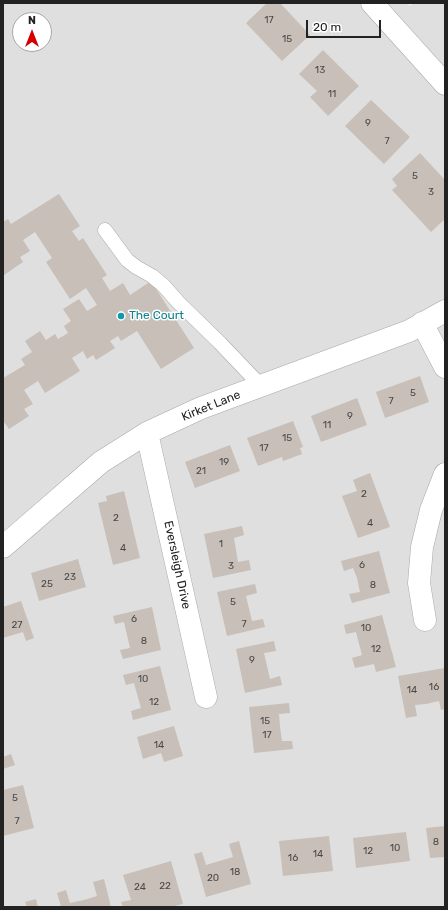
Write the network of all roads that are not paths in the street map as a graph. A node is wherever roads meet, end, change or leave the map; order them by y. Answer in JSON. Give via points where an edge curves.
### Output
{"nodes":[{"id":1,"x":372,"y":3,"type":"edge"},
{"id":2,"x":445,"y":84,"type":"edge"},
{"id":3,"x":105,"y":230,"type":"dead end"},
{"id":4,"x":445,"y":311,"type":"edge"},
{"id":5,"x":422,"y":324,"type":"junction"},
{"id":6,"x":445,"y":367,"type":"edge"},
{"id":7,"x":261,"y":386,"type":"junction"},
{"id":8,"x":148,"y":433,"type":"junction"},
{"id":9,"x":445,"y":474,"type":"edge"},
{"id":10,"x":3,"y":547,"type":"edge"},
{"id":11,"x":425,"y":620,"type":"dead end"},
{"id":12,"x":206,"y":697,"type":"dead end"}],
"edges":[{"from":1,"to":2,"type":"street"},
{"from":3,"to":7,"type":"lane","via":[[126,260],[163,285]]},
{"from":4,"to":5,"type":"street","name":"Kirket Lane"},
{"from":5,"to":6,"type":"street"},
{"from":5,"to":7,"type":"street","name":"Kirket Lane"},
{"from":7,"to":8,"type":"street","name":"Kirket Lane","via":[[201,408]]},
{"from":8,"to":10,"type":"street","name":"Kirket Lane","via":[[101,462]]},
{"from":8,"to":12,"type":"street","name":"Eversleigh Drive"},
{"from":9,"to":11,"type":"street","via":[[431,510],[422,547],[420,583]]}]}
